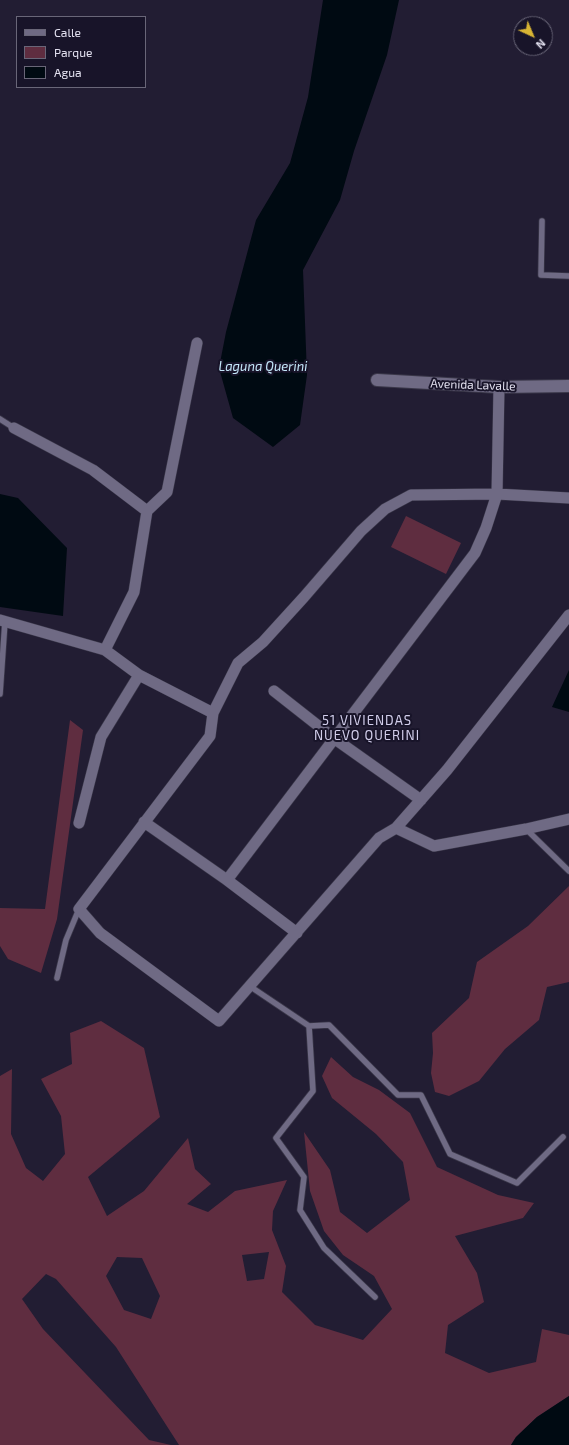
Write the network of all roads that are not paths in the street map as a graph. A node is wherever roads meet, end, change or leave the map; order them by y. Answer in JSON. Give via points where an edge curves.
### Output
{"nodes":[{"id":1,"x":542,"y":222,"type":"dead end"},
{"id":2,"x":569,"y":276,"type":"edge"},
{"id":3,"x":197,"y":343,"type":"dead end"},
{"id":4,"x":378,"y":380,"type":"dead end"},
{"id":5,"x":569,"y":386,"type":"edge"},
{"id":6,"x":499,"y":387,"type":"junction"},
{"id":7,"x":0,"y":419,"type":"edge"},
{"id":8,"x":14,"y":428,"type":"joint"},
{"id":9,"x":497,"y":494,"type":"junction"},
{"id":10,"x":569,"y":498,"type":"edge"},
{"id":11,"x":147,"y":511,"type":"junction"},
{"id":12,"x":569,"y":615,"type":"edge"},
{"id":13,"x":2,"y":620,"type":"edge"},
{"id":14,"x":105,"y":650,"type":"junction"},
{"id":15,"x":138,"y":675,"type":"junction"},
{"id":16,"x":274,"y":691,"type":"dead end"},
{"id":17,"x":0,"y":694,"type":"edge"},
{"id":18,"x":213,"y":713,"type":"junction"},
{"id":19,"x":335,"y":739,"type":"junction"},
{"id":20,"x":421,"y":800,"type":"junction"},
{"id":21,"x":569,"y":819,"type":"edge"},
{"id":22,"x":144,"y":822,"type":"junction"},
{"id":23,"x":79,"y":823,"type":"dead end"},
{"id":24,"x":396,"y":828,"type":"junction"},
{"id":25,"x":526,"y":829,"type":"junction"},
{"id":26,"x":569,"y":871,"type":"edge"},
{"id":27,"x":227,"y":880,"type":"junction"},
{"id":28,"x":79,"y":909,"type":"junction"},
{"id":29,"x":297,"y":933,"type":"junction"},
{"id":30,"x":57,"y":978,"type":"dead end"},
{"id":31,"x":251,"y":987,"type":"junction"},
{"id":32,"x":309,"y":1026,"type":"junction"},
{"id":33,"x":563,"y":1137,"type":"dead end"},
{"id":34,"x":375,"y":1297,"type":"dead end"}],
"edges":[{"from":1,"to":2,"type":"lane","via":[[542,275]]},
{"from":3,"to":11,"type":"street","via":[[167,492]]},
{"from":4,"to":6,"type":"street","name":"Avenida Lavalle"},
{"from":5,"to":6,"type":"street","name":"Avenida Lavalle"},
{"from":6,"to":9,"type":"street"},
{"from":7,"to":8,"type":"lane"},
{"from":8,"to":11,"type":"street","via":[[93,470]]},
{"from":9,"to":10,"type":"street"},
{"from":9,"to":18,"type":"street","via":[[411,495],[385,510],[362,531],[263,642],[238,664]]},
{"from":9,"to":19,"type":"street","via":[[475,553]]},
{"from":11,"to":14,"type":"street","via":[[134,592]]},
{"from":12,"to":20,"type":"street"},
{"from":13,"to":14,"type":"street"},
{"from":13,"to":17,"type":"lane"},
{"from":14,"to":15,"type":"street"},
{"from":15,"to":18,"type":"street"},
{"from":15,"to":23,"type":"street","via":[[101,737]]},
{"from":16,"to":19,"type":"street"},
{"from":18,"to":22,"type":"street","via":[[210,736]]},
{"from":19,"to":20,"type":"street"},
{"from":19,"to":27,"type":"street"},
{"from":20,"to":24,"type":"street"},
{"from":21,"to":25,"type":"street"},
{"from":22,"to":27,"type":"street"},
{"from":22,"to":28,"type":"street"},
{"from":24,"to":25,"type":"street","via":[[434,846]]},
{"from":24,"to":29,"type":"street","via":[[379,838]]},
{"from":25,"to":26,"type":"lane"},
{"from":27,"to":29,"type":"street"},
{"from":28,"to":30,"type":"lane","via":[[66,940]]},
{"from":28,"to":31,"type":"street","via":[[100,933],[219,1022]]},
{"from":29,"to":31,"type":"street"},
{"from":31,"to":32,"type":"lane"},
{"from":32,"to":33,"type":"lane","via":[[330,1025],[398,1095],[421,1096],[450,1154],[517,1183]]},
{"from":32,"to":34,"type":"lane","via":[[313,1091],[276,1138],[304,1178],[300,1210],[324,1248]]}]}
